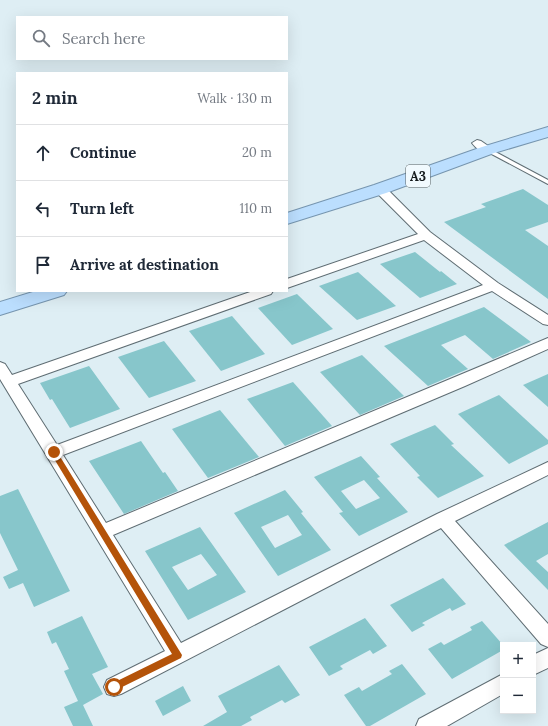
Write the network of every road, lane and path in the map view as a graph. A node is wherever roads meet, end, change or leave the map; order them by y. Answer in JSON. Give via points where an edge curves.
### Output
{"nodes":[{"id":1,"x":548,"y":121,"type":"edge"},
{"id":2,"x":548,"y":132,"type":"edge"},
{"id":3,"x":483,"y":147,"type":"junction"},
{"id":4,"x":548,"y":182,"type":"edge"},
{"id":5,"x":380,"y":189,"type":"junction"},
{"id":6,"x":288,"y":203,"type":"edge"},
{"id":7,"x":288,"y":219,"type":"edge"},
{"id":8,"x":426,"y":235,"type":"junction"},
{"id":9,"x":288,"y":284,"type":"edge"},
{"id":10,"x":492,"y":286,"type":"junction"},
{"id":11,"x":16,"y":288,"type":"edge"},
{"id":12,"x":54,"y":292,"type":"edge"},
{"id":13,"x":263,"y":292,"type":"edge"},
{"id":14,"x":0,"y":293,"type":"edge"},
{"id":15,"x":0,"y":309,"type":"edge"},
{"id":16,"x":548,"y":320,"type":"edge"},
{"id":17,"x":548,"y":343,"type":"edge"},
{"id":18,"x":0,"y":367,"type":"edge"},
{"id":19,"x":10,"y":381,"type":"junction"},
{"id":20,"x":54,"y":452,"type":"junction"},
{"id":21,"x":548,"y":468,"type":"edge"},
{"id":22,"x":443,"y":519,"type":"junction"},
{"id":23,"x":101,"y":532,"type":"junction"},
{"id":24,"x":548,"y":638,"type":"edge"},
{"id":25,"x":178,"y":655,"type":"junction"},
{"id":26,"x":548,"y":657,"type":"edge"},
{"id":27,"x":536,"y":664,"type":"edge"},
{"id":28,"x":500,"y":685,"type":"edge"},
{"id":29,"x":114,"y":687,"type":"dead end"},
{"id":30,"x":427,"y":726,"type":"edge"}],
"edges":[{"from":1,"to":3,"type":"highway","number":"A3"},
{"from":2,"to":3,"type":"highway","number":"A3"},
{"from":3,"to":4,"type":"lane"},
{"from":3,"to":5,"type":"highway","number":"A3"},
{"from":3,"to":6,"type":"highway","number":"A3"},
{"from":5,"to":7,"type":"highway","number":"A3"},
{"from":5,"to":8,"type":"street"},
{"from":8,"to":9,"type":"street"},
{"from":8,"to":10,"type":"street"},
{"from":10,"to":16,"type":"street"},
{"from":10,"to":20,"type":"street"},
{"from":11,"to":14,"type":"highway"},
{"from":12,"to":15,"type":"highway"},
{"from":13,"to":19,"type":"street"},
{"from":17,"to":23,"type":"street"},
{"from":18,"to":19,"type":"street"},
{"from":19,"to":20,"type":"street"},
{"from":20,"to":23,"type":"street"},
{"from":21,"to":22,"type":"street"},
{"from":22,"to":24,"type":"street"},
{"from":22,"to":25,"type":"street"},
{"from":23,"to":25,"type":"street"},
{"from":25,"to":29,"type":"street"},
{"from":26,"to":27,"type":"street"},
{"from":28,"to":30,"type":"street"}]}
